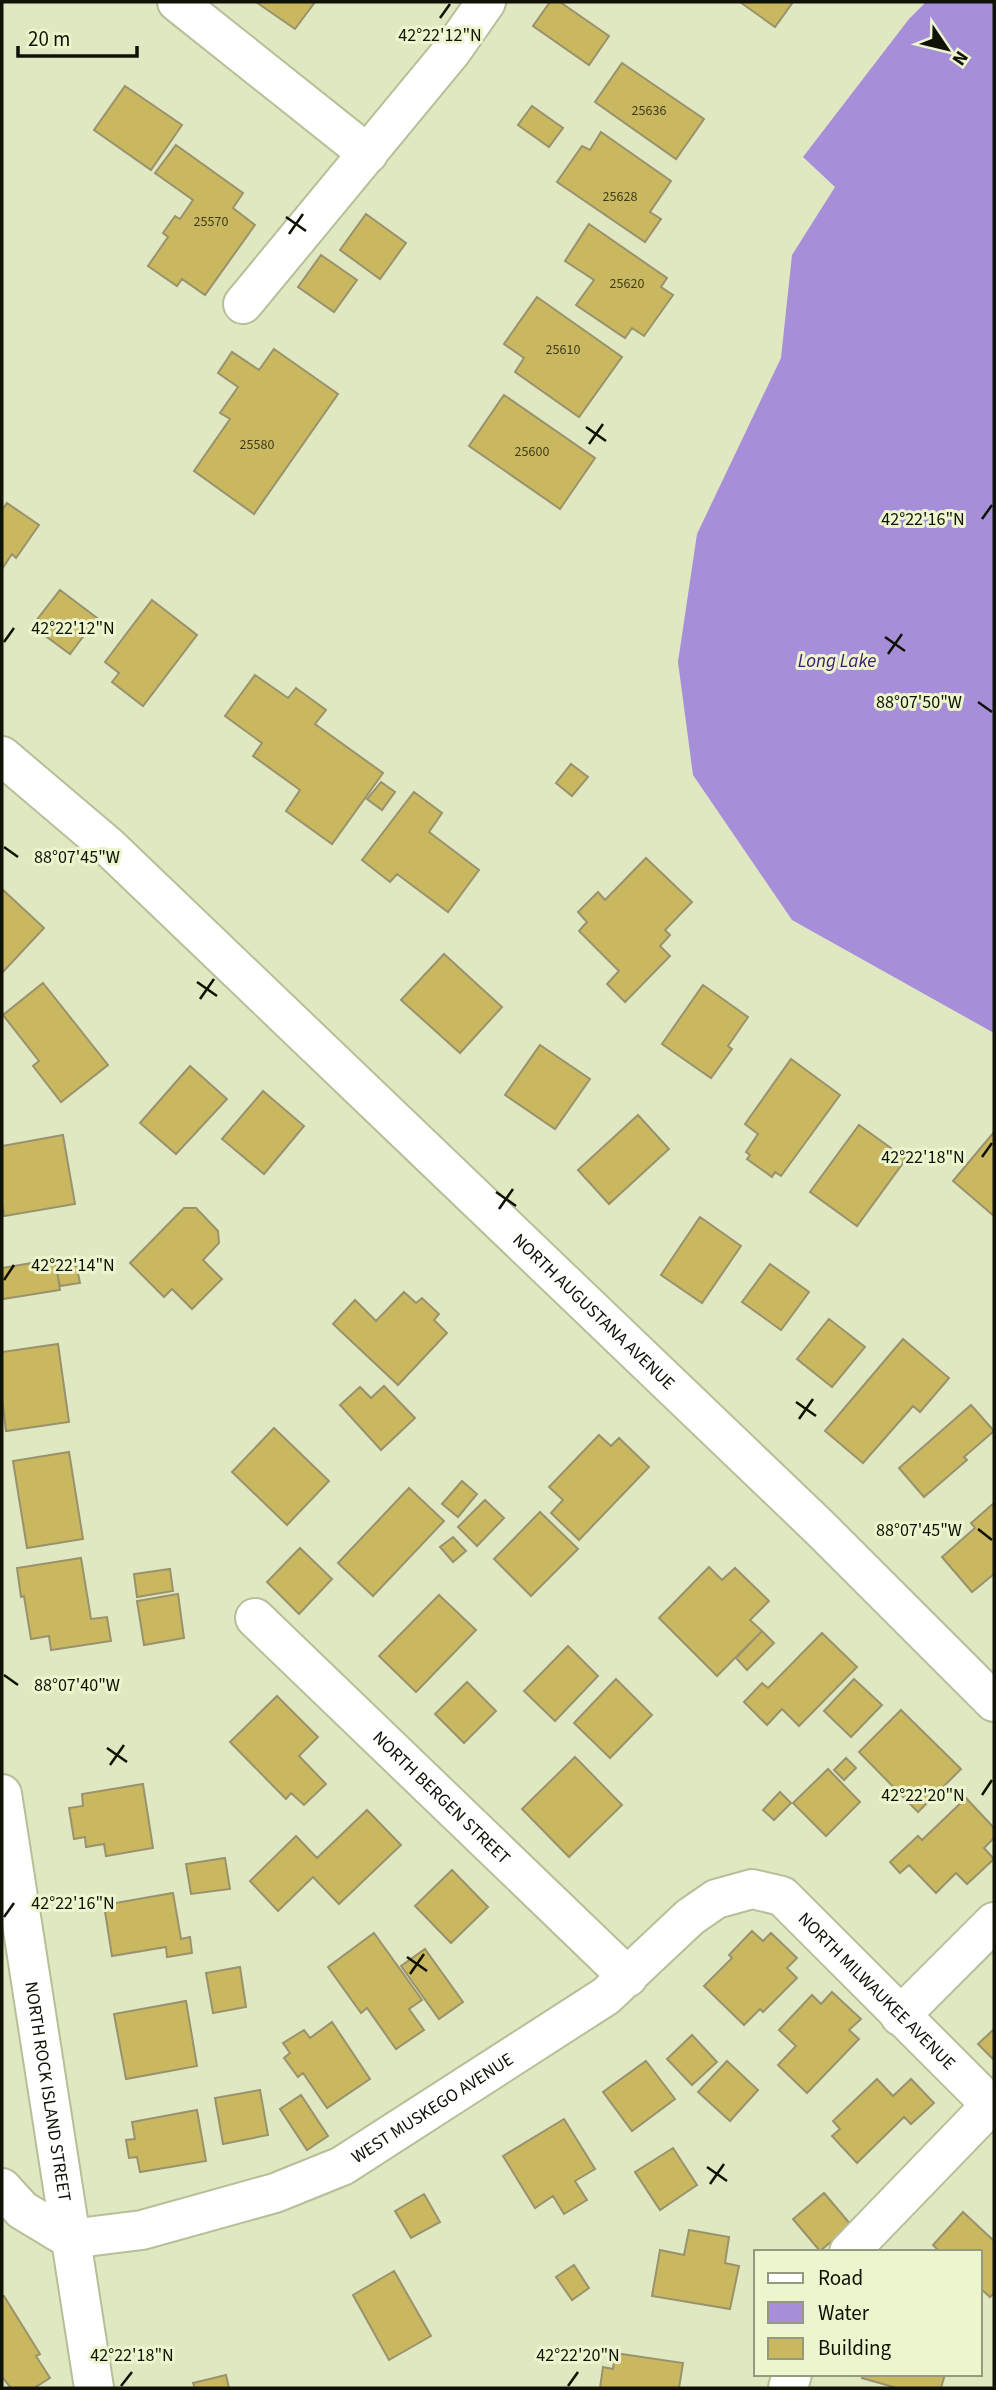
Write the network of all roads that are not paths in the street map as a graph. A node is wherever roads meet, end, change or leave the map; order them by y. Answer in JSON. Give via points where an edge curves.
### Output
{"nodes":[{"id":1,"x":177,"y":2,"type":"edge"},
{"id":2,"x":486,"y":2,"type":"edge"},
{"id":3,"x":368,"y":154,"type":"junction"},
{"id":4,"x":243,"y":304,"type":"dead end"},
{"id":5,"x":2,"y":756,"type":"edge"},
{"id":6,"x":255,"y":1618,"type":"dead end"},
{"id":7,"x":994,"y":1702,"type":"edge"},
{"id":8,"x":2,"y":1794,"type":"edge"},
{"id":9,"x":752,"y":1889,"type":"joint"},
{"id":10,"x":994,"y":1922,"type":"edge"},
{"id":11,"x":628,"y":1977,"type":"junction"},
{"id":12,"x":900,"y":2016,"type":"junction"},
{"id":13,"x":993,"y":2107,"type":"edge"},
{"id":14,"x":2,"y":2188,"type":"edge"},
{"id":15,"x":70,"y":2239,"type":"junction"},
{"id":16,"x":851,"y":2250,"type":"edge"},
{"id":17,"x":94,"y":2388,"type":"edge"}],
"edges":[{"from":1,"to":3,"type":"street"},
{"from":2,"to":3,"type":"street"},
{"from":3,"to":4,"type":"street"},
{"from":5,"to":7,"type":"street","name":"NORTH AUGUSTANA AVENUE","via":[[118,856],[820,1528]]},
{"from":6,"to":11,"type":"street","name":"NORTH BERGEN STREET"},
{"from":8,"to":15,"type":"street","name":"NORTH ROCK ISLAND STREET"},
{"from":9,"to":11,"type":"street","name":"WEST MUSKEGO AVENUE","via":[[716,1899],[690,1917]]},
{"from":9,"to":12,"type":"street","name":"NORTH MILWAUKEE AVENUE","via":[[782,1896]]},
{"from":10,"to":12,"type":"street"},
{"from":11,"to":15,"type":"street","name":"WEST MUSKEGO AVENUE","via":[[606,1996],[342,2166],[275,2193],[142,2230]]},
{"from":12,"to":13,"type":"street","name":"NORTH MILWAUKEE AVENUE"},
{"from":13,"to":16,"type":"street"},
{"from":14,"to":15,"type":"street","via":[[22,2210]]},
{"from":15,"to":17,"type":"street","name":"NORTH ROCK ISLAND STREET"}]}
